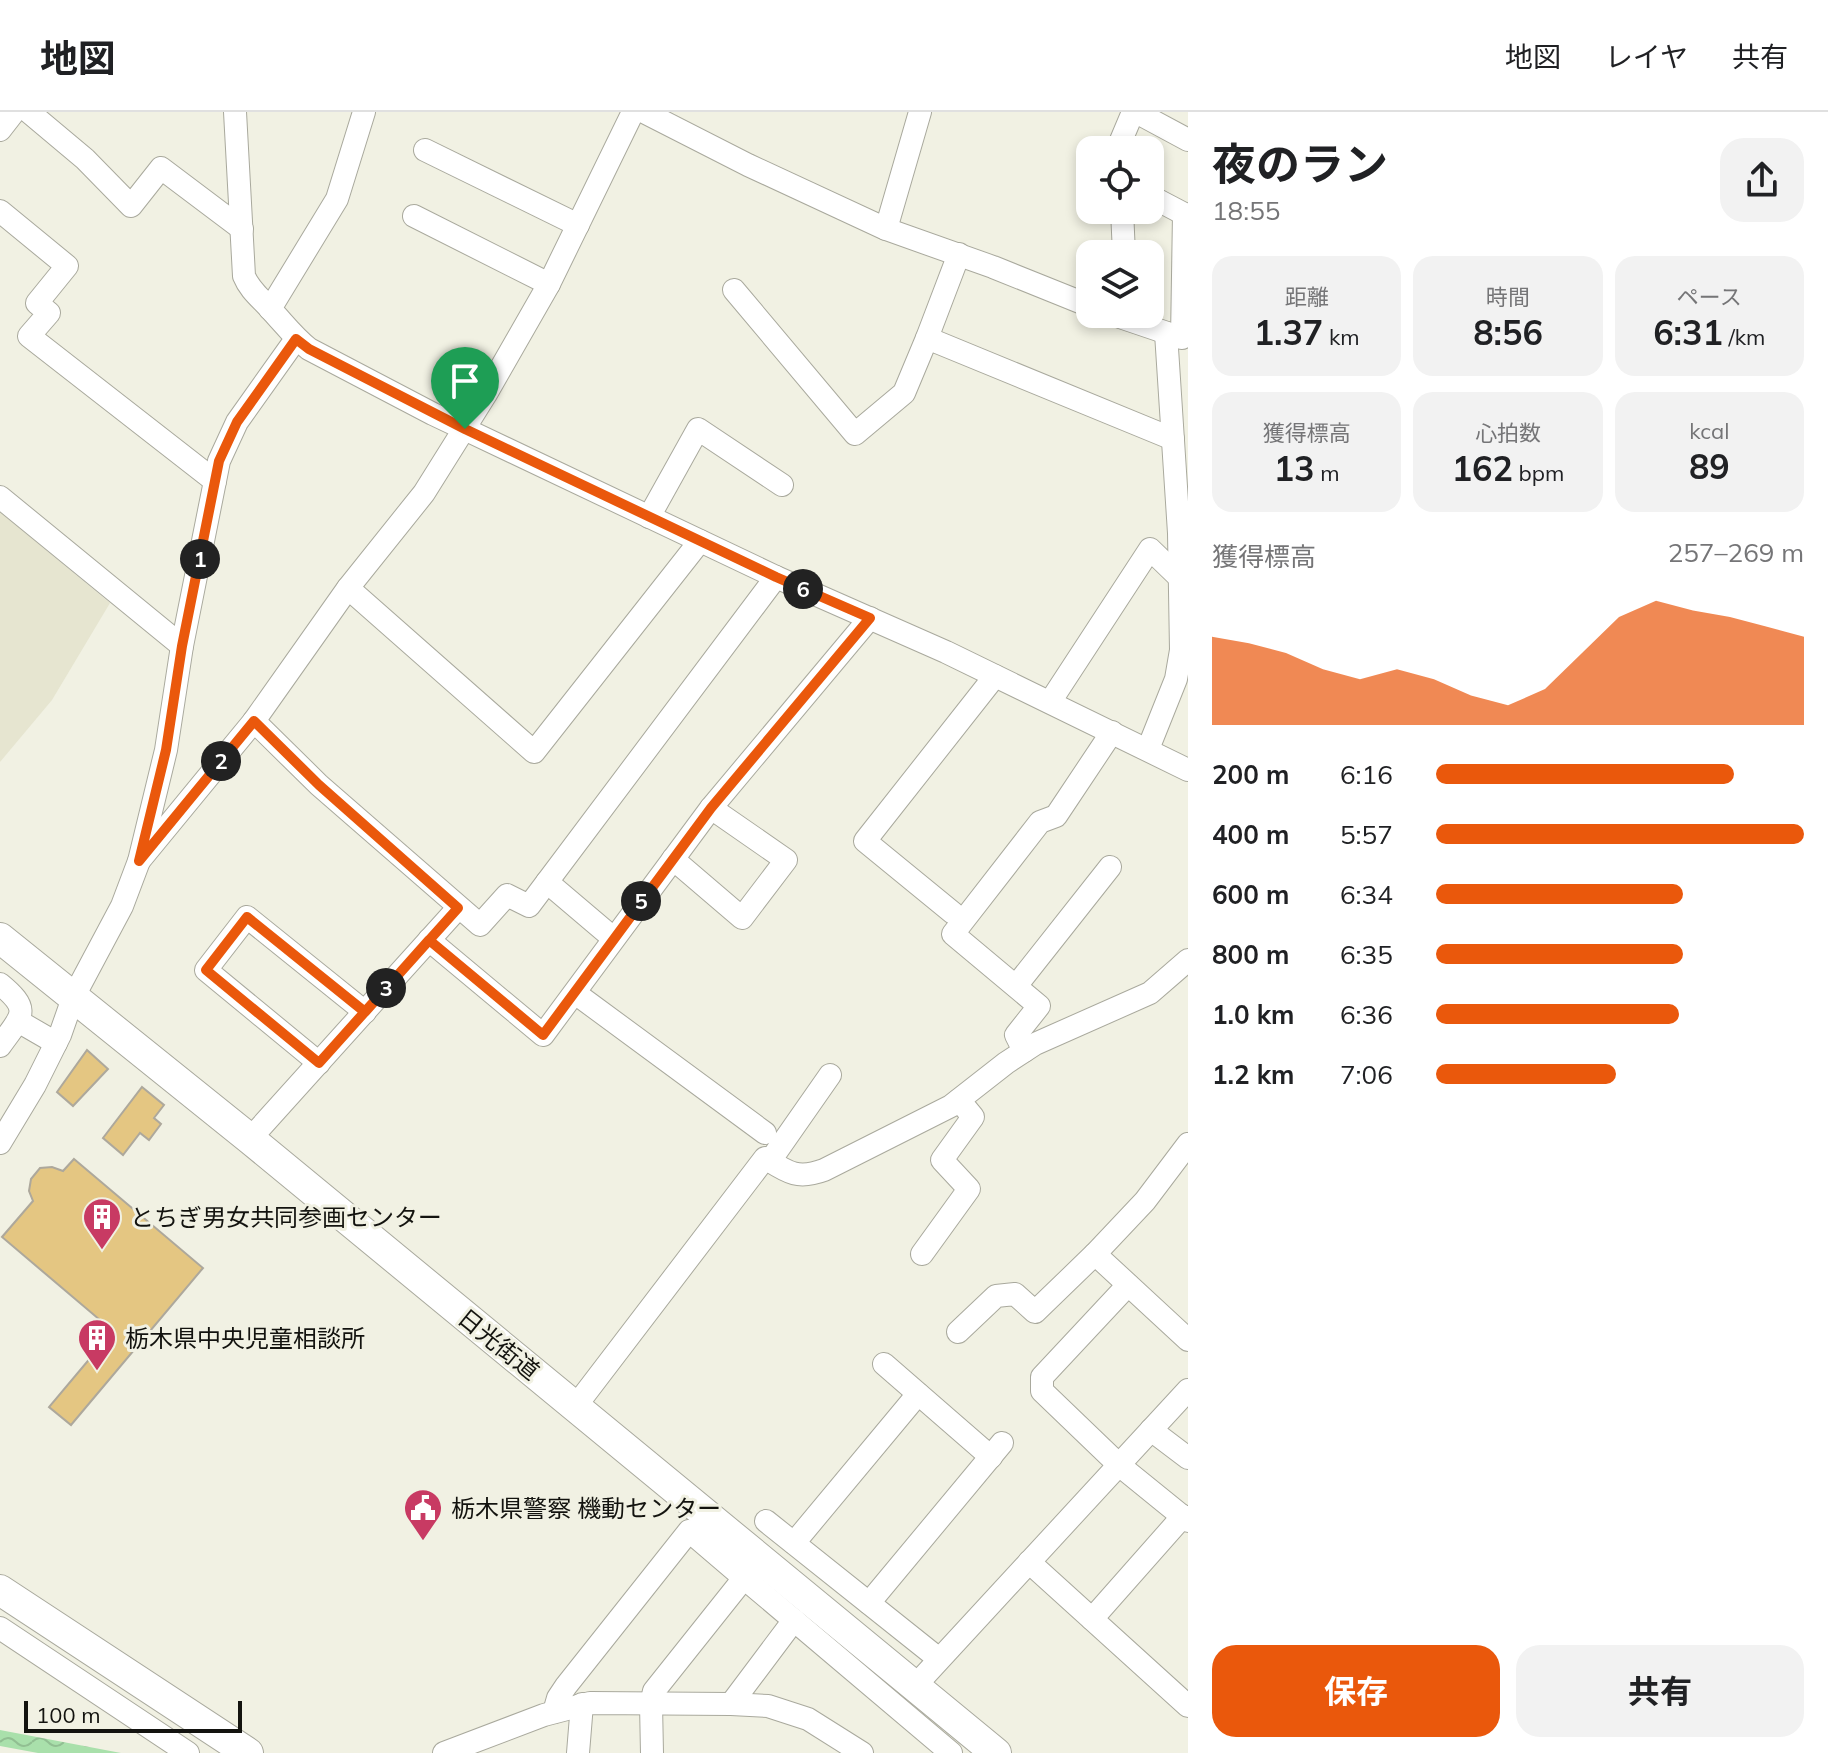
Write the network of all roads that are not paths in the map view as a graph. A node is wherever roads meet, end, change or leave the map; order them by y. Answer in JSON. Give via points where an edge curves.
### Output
{"nodes":[{"id":1,"x":14,"y":112,"type":"edge"},
{"id":2,"x":29,"y":112,"type":"edge"},
{"id":3,"x":235,"y":112,"type":"edge"},
{"id":4,"x":364,"y":112,"type":"edge"},
{"id":5,"x":633,"y":112,"type":"edge"},
{"id":6,"x":644,"y":112,"type":"edge"},
{"id":7,"x":920,"y":112,"type":"edge"},
{"id":8,"x":1135,"y":112,"type":"edge"},
{"id":9,"x":0,"y":130,"type":"edge"},
{"id":10,"x":1124,"y":136,"type":"edge"},
{"id":11,"x":1188,"y":140,"type":"edge"},
{"id":12,"x":425,"y":150,"type":"dead end"},
{"id":13,"x":1164,"y":203,"type":"edge"},
{"id":14,"x":0,"y":211,"type":"edge"},
{"id":15,"x":1186,"y":215,"type":"edge"},
{"id":16,"x":414,"y":216,"type":"dead end"},
{"id":17,"x":578,"y":225,"type":"junction"},
{"id":18,"x":242,"y":229,"type":"junction"},
{"id":19,"x":886,"y":229,"type":"junction"},
{"id":20,"x":959,"y":254,"type":"junction"},
{"id":21,"x":549,"y":284,"type":"junction"},
{"id":22,"x":734,"y":290,"type":"dead end"},
{"id":23,"x":1076,"y":300,"type":"edge"},
{"id":24,"x":270,"y":309,"type":"junction"},
{"id":25,"x":1154,"y":328,"type":"edge"},
{"id":26,"x":1179,"y":337,"type":"edge"},
{"id":27,"x":927,"y":338,"type":"junction"},
{"id":28,"x":296,"y":339,"type":"junction"},
{"id":29,"x":465,"y":429,"type":"junction"},
{"id":30,"x":1173,"y":439,"type":"junction"},
{"id":31,"x":215,"y":481,"type":"junction"},
{"id":32,"x":782,"y":485,"type":"dead end"},
{"id":33,"x":0,"y":497,"type":"edge"},
{"id":34,"x":649,"y":517,"type":"junction"},
{"id":35,"x":700,"y":541,"type":"junction"},
{"id":36,"x":776,"y":577,"type":"junction"},
{"id":37,"x":1181,"y":579,"type":"junction"},
{"id":38,"x":348,"y":588,"type":"junction"},
{"id":39,"x":870,"y":618,"type":"junction"},
{"id":40,"x":182,"y":646,"type":"junction"},
{"id":41,"x":995,"y":676,"type":"junction"},
{"id":42,"x":1050,"y":702,"type":"junction"},
{"id":43,"x":254,"y":721,"type":"junction"},
{"id":44,"x":1112,"y":732,"type":"junction"},
{"id":45,"x":1148,"y":749,"type":"junction"},
{"id":46,"x":1188,"y":770,"type":"edge"},
{"id":47,"x":1188,"y":777,"type":"edge"},
{"id":48,"x":711,"y":808,"type":"junction"},
{"id":49,"x":673,"y":859,"type":"junction"},
{"id":50,"x":139,"y":861,"type":"junction"},
{"id":51,"x":1110,"y":867,"type":"dead end"},
{"id":52,"x":547,"y":882,"type":"junction"},
{"id":53,"x":458,"y":908,"type":"junction"},
{"id":54,"x":953,"y":913,"type":"dead end"},
{"id":55,"x":0,"y":938,"type":"edge"},
{"id":56,"x":613,"y":938,"type":"junction"},
{"id":57,"x":429,"y":940,"type":"junction"},
{"id":58,"x":1188,"y":960,"type":"edge"},
{"id":59,"x":0,"y":984,"type":"edge"},
{"id":60,"x":1016,"y":986,"type":"junction"},
{"id":61,"x":575,"y":993,"type":"junction"},
{"id":62,"x":73,"y":998,"type":"junction"},
{"id":63,"x":365,"y":1012,"type":"junction"},
{"id":64,"x":18,"y":1021,"type":"junction"},
{"id":65,"x":56,"y":1043,"type":"junction"},
{"id":66,"x":0,"y":1046,"type":"edge"},
{"id":67,"x":1024,"y":1051,"type":"junction"},
{"id":68,"x":319,"y":1063,"type":"junction"},
{"id":69,"x":830,"y":1075,"type":"dead end"},
{"id":70,"x":959,"y":1100,"type":"junction"},
{"id":71,"x":765,"y":1133,"type":"dead end"},
{"id":72,"x":250,"y":1139,"type":"junction"},
{"id":73,"x":0,"y":1143,"type":"edge"},
{"id":74,"x":1188,"y":1144,"type":"edge"},
{"id":75,"x":770,"y":1161,"type":"junction"},
{"id":76,"x":922,"y":1254,"type":"dead end"},
{"id":77,"x":1095,"y":1254,"type":"junction"},
{"id":78,"x":1128,"y":1285,"type":"junction"},
{"id":79,"x":958,"y":1332,"type":"dead end"},
{"id":80,"x":1188,"y":1340,"type":"edge"},
{"id":81,"x":884,"y":1364,"type":"dead end"},
{"id":82,"x":1188,"y":1390,"type":"edge"},
{"id":83,"x":918,"y":1394,"type":"junction"},
{"id":84,"x":575,"y":1407,"type":"junction"},
{"id":85,"x":1151,"y":1430,"type":"junction"},
{"id":86,"x":1188,"y":1458,"type":"edge"},
{"id":87,"x":1119,"y":1465,"type":"junction"},
{"id":88,"x":1185,"y":1518,"type":"edge"},
{"id":89,"x":766,"y":1521,"type":"dead end"},
{"id":90,"x":794,"y":1543,"type":"junction"},
{"id":91,"x":1029,"y":1562,"type":"junction"},
{"id":92,"x":744,"y":1578,"type":"junction"},
{"id":93,"x":0,"y":1581,"type":"edge"},
{"id":94,"x":0,"y":1590,"type":"edge"},
{"id":95,"x":869,"y":1603,"type":"junction"},
{"id":96,"x":0,"y":1614,"type":"edge"},
{"id":97,"x":1092,"y":1619,"type":"junction"},
{"id":98,"x":794,"y":1620,"type":"junction"},
{"id":99,"x":0,"y":1628,"type":"edge"},
{"id":100,"x":939,"y":1659,"type":"junction"},
{"id":101,"x":915,"y":1686,"type":"junction"},
{"id":102,"x":582,"y":1704,"type":"junction"},
{"id":103,"x":651,"y":1704,"type":"junction"},
{"id":104,"x":731,"y":1704,"type":"junction"},
{"id":105,"x":1188,"y":1706,"type":"edge"},
{"id":106,"x":554,"y":1712,"type":"junction"},
{"id":107,"x":188,"y":1753,"type":"edge"},
{"id":108,"x":213,"y":1753,"type":"edge"},
{"id":109,"x":248,"y":1753,"type":"edge"},
{"id":110,"x":259,"y":1753,"type":"edge"},
{"id":111,"x":444,"y":1753,"type":"edge"},
{"id":112,"x":578,"y":1753,"type":"edge"},
{"id":113,"x":652,"y":1753,"type":"edge"},
{"id":114,"x":862,"y":1753,"type":"edge"},
{"id":115,"x":951,"y":1753,"type":"edge"},
{"id":116,"x":996,"y":1753,"type":"edge"}],
"edges":[{"from":1,"to":9,"type":"street"},
{"from":2,"to":18,"type":"street","via":[[131,206],[161,168]]},
{"from":3,"to":18,"type":"street"},
{"from":4,"to":24,"type":"street","via":[[337,199]]},
{"from":5,"to":17,"type":"street"},
{"from":6,"to":19,"type":"street"},
{"from":7,"to":19,"type":"street"},
{"from":8,"to":10,"type":"street"},
{"from":8,"to":11,"type":"street"},
{"from":12,"to":17,"type":"street"},
{"from":13,"to":15,"type":"street"},
{"from":14,"to":31,"type":"street","via":[[67,266],[37,303],[49,313],[29,336]]},
{"from":15,"to":26,"type":"street"},
{"from":16,"to":21,"type":"street"},
{"from":17,"to":21,"type":"street"},
{"from":18,"to":24,"type":"street","via":[[244,276]]},
{"from":19,"to":20,"type":"street"},
{"from":20,"to":23,"type":"street"},
{"from":20,"to":27,"type":"street"},
{"from":21,"to":29,"type":"street"},
{"from":22,"to":27,"type":"street","via":[[855,434],[904,393]]},
{"from":24,"to":28,"type":"street"},
{"from":25,"to":26,"type":"street"},
{"from":26,"to":30,"type":"street"},
{"from":27,"to":30,"type":"street"},
{"from":28,"to":29,"type":"street"},
{"from":28,"to":31,"type":"street","via":[[237,422]]},
{"from":29,"to":34,"type":"street"},
{"from":29,"to":38,"type":"street","via":[[424,493]]},
{"from":30,"to":37,"type":"street"},
{"from":31,"to":40,"type":"street"},
{"from":32,"to":34,"type":"street","via":[[698,429]]},
{"from":33,"to":40,"type":"street"},
{"from":34,"to":35,"type":"street"},
{"from":35,"to":36,"type":"street"},
{"from":35,"to":38,"type":"street","via":[[534,752]]},
{"from":36,"to":39,"type":"street"},
{"from":36,"to":52,"type":"street"},
{"from":37,"to":42,"type":"street","via":[[1150,549]]},
{"from":37,"to":45,"type":"street","via":[[1176,679]]},
{"from":38,"to":43,"type":"street"},
{"from":39,"to":41,"type":"street"},
{"from":39,"to":48,"type":"street"},
{"from":40,"to":50,"type":"street","via":[[166,750]]},
{"from":41,"to":42,"type":"street"},
{"from":41,"to":54,"type":"street","via":[[865,841]]},
{"from":42,"to":44,"type":"street"},
{"from":43,"to":50,"type":"street"},
{"from":43,"to":53,"type":"street"},
{"from":44,"to":45,"type":"street"},
{"from":44,"to":60,"type":"street","via":[[1056,816],[1040,822],[953,934]]},
{"from":45,"to":46,"type":"street"},
{"from":46,"to":47,"type":"street"},
{"from":48,"to":49,"type":"street"},
{"from":48,"to":49,"type":"street","via":[[786,860],[742,918]]},
{"from":49,"to":56,"type":"street"},
{"from":50,"to":62,"type":"street","via":[[122,906]]},
{"from":51,"to":60,"type":"street"},
{"from":52,"to":53,"type":"street","via":[[529,906],[507,895],[480,925]]},
{"from":52,"to":56,"type":"street"},
{"from":53,"to":57,"type":"street"},
{"from":55,"to":62,"type":"highway","name":"日光街道"},
{"from":56,"to":61,"type":"street"},
{"from":57,"to":61,"type":"street","via":[[543,1035]]},
{"from":57,"to":63,"type":"street"},
{"from":58,"to":67,"type":"street","via":[[1150,993]]},
{"from":59,"to":64,"type":"street","via":[[19,1002]]},
{"from":60,"to":67,"type":"street","via":[[1039,1006],[1016,1035]]},
{"from":61,"to":71,"type":"street"},
{"from":62,"to":65,"type":"street"},
{"from":62,"to":72,"type":"highway","name":"日光街道"},
{"from":63,"to":68,"type":"street"},
{"from":63,"to":68,"type":"street","via":[[247,917],[206,970]]},
{"from":64,"to":65,"type":"street"},
{"from":64,"to":66,"type":"street"},
{"from":65,"to":73,"type":"street"},
{"from":67,"to":70,"type":"street"},
{"from":68,"to":72,"type":"street"},
{"from":69,"to":75,"type":"street"},
{"from":70,"to":75,"type":"street","via":[[807,1176]]},
{"from":70,"to":76,"type":"street","via":[[973,1117],[942,1160],[969,1189]]},
{"from":72,"to":84,"type":"highway","name":"日光街道"},
{"from":74,"to":77,"type":"street"},
{"from":75,"to":84,"type":"street","via":[[765,1158]]},
{"from":77,"to":78,"type":"street"},
{"from":77,"to":79,"type":"street","via":[[1035,1312],[1015,1294],[996,1296]]},
{"from":78,"to":80,"type":"street"},
{"from":78,"to":87,"type":"street","via":[[1042,1377],[1042,1391]]},
{"from":81,"to":83,"type":"street"},
{"from":82,"to":85,"type":"street"},
{"from":83,"to":90,"type":"street"},
{"from":83,"to":95,"type":"street","via":[[996,1450]]},
{"from":84,"to":101,"type":"highway","name":"日光街道"},
{"from":85,"to":86,"type":"street"},
{"from":85,"to":87,"type":"street"},
{"from":87,"to":88,"type":"street"},
{"from":87,"to":91,"type":"street"},
{"from":88,"to":97,"type":"street"},
{"from":89,"to":90,"type":"street"},
{"from":90,"to":95,"type":"street"},
{"from":91,"to":97,"type":"street"},
{"from":91,"to":100,"type":"street"},
{"from":92,"to":98,"type":"street"},
{"from":92,"to":103,"type":"street","via":[[661,1681]]},
{"from":92,"to":106,"type":"street","via":[[689,1531],[566,1686]]},
{"from":93,"to":110,"type":"street"},
{"from":94,"to":109,"type":"highway"},
{"from":95,"to":100,"type":"street"},
{"from":96,"to":108,"type":"highway"},
{"from":97,"to":105,"type":"street"},
{"from":98,"to":104,"type":"street"},
{"from":98,"to":115,"type":"street"},
{"from":99,"to":107,"type":"street"},
{"from":100,"to":101,"type":"street"},
{"from":101,"to":116,"type":"highway","name":"日光街道"},
{"from":102,"to":103,"type":"street"},
{"from":102,"to":106,"type":"street"},
{"from":102,"to":112,"type":"street"},
{"from":103,"to":104,"type":"street"},
{"from":103,"to":113,"type":"street"},
{"from":104,"to":114,"type":"street","via":[[768,1706],[808,1719]]},
{"from":106,"to":111,"type":"street"}]}
